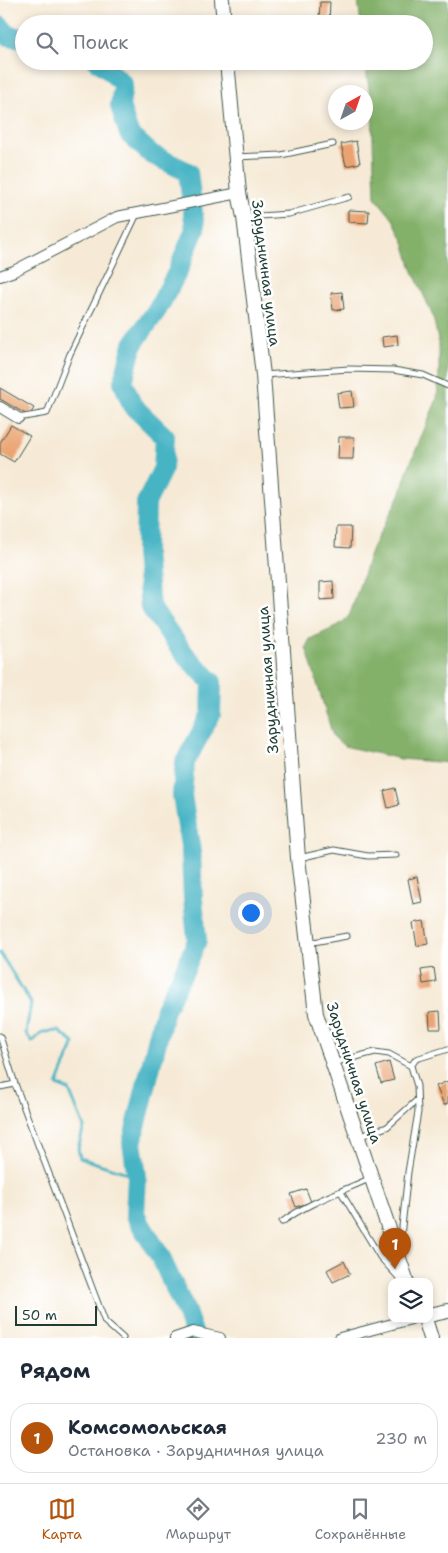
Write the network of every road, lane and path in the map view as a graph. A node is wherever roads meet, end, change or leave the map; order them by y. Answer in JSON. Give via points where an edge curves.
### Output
{"nodes":[{"id":1,"x":222,"y":0,"type":"edge"},
{"id":2,"x":223,"y":15,"type":"edge"},
{"id":3,"x":228,"y":70,"type":"edge"},
{"id":4,"x":333,"y":144,"type":"dead end"},
{"id":5,"x":235,"y":157,"type":"junction"},
{"id":6,"x":239,"y":193,"type":"junction"},
{"id":7,"x":349,"y":197,"type":"dead end"},
{"id":8,"x":137,"y":213,"type":"junction"},
{"id":9,"x":244,"y":217,"type":"junction"},
{"id":10,"x":0,"y":276,"type":"edge"},
{"id":11,"x":263,"y":375,"type":"junction"},
{"id":12,"x":448,"y":386,"type":"edge"},
{"id":13,"x":0,"y":407,"type":"edge"},
{"id":14,"x":18,"y":418,"type":"joint"},
{"id":15,"x":396,"y":855,"type":"dead end"},
{"id":16,"x":298,"y":858,"type":"junction"},
{"id":17,"x":347,"y":936,"type":"dead end"},
{"id":18,"x":308,"y":943,"type":"junction"},
{"id":19,"x":0,"y":1036,"type":"edge"},
{"id":20,"x":448,"y":1049,"type":"edge"},
{"id":21,"x":332,"y":1063,"type":"junction"},
{"id":22,"x":411,"y":1066,"type":"junction"},
{"id":23,"x":16,"y":1084,"type":"junction"},
{"id":24,"x":0,"y":1087,"type":"edge"},
{"id":25,"x":417,"y":1100,"type":"junction"},
{"id":26,"x":357,"y":1137,"type":"junction"},
{"id":27,"x":371,"y":1177,"type":"junction"},
{"id":28,"x":341,"y":1192,"type":"junction"},
{"id":29,"x":282,"y":1222,"type":"dead end"},
{"id":30,"x":398,"y":1257,"type":"junction"},
{"id":31,"x":401,"y":1278,"type":"edge"},
{"id":32,"x":404,"y":1278,"type":"edge"},
{"id":33,"x":448,"y":1312,"type":"edge"},
{"id":34,"x":433,"y":1314,"type":"edge"},
{"id":35,"x":396,"y":1323,"type":"edge"},
{"id":36,"x":426,"y":1323,"type":"edge"},
{"id":37,"x":124,"y":1338,"type":"edge"},
{"id":38,"x":175,"y":1338,"type":"edge"},
{"id":39,"x":220,"y":1338,"type":"edge"},
{"id":40,"x":340,"y":1338,"type":"edge"},
{"id":41,"x":431,"y":1338,"type":"edge"}],
"edges":[{"from":1,"to":2,"type":"street"},
{"from":3,"to":5,"type":"street","name":"Зарудничная улица"},
{"from":4,"to":5,"type":"lane","via":[[281,155]]},
{"from":5,"to":6,"type":"street","name":"Зарудничная улица"},
{"from":6,"to":8,"type":"street"},
{"from":6,"to":9,"type":"street","name":"Зарудничная улица"},
{"from":7,"to":9,"type":"lane","via":[[289,214]]},
{"from":8,"to":10,"type":"street","via":[[117,217]]},
{"from":8,"to":14,"type":"lane","via":[[70,354],[47,413]]},
{"from":9,"to":11,"type":"street","name":"Зарудничная улица"},
{"from":11,"to":12,"type":"lane","via":[[349,369],[393,370],[423,375]]},
{"from":11,"to":16,"type":"street","name":"Зарудничная улица"},
{"from":13,"to":14,"type":"street"},
{"from":15,"to":16,"type":"lane","via":[[368,856],[334,850]]},
{"from":16,"to":18,"type":"street","name":"Зарудничная улица"},
{"from":17,"to":18,"type":"lane"},
{"from":18,"to":21,"type":"street","name":"Зарудничная улица","via":[[316,1014]]},
{"from":19,"to":23,"type":"lane"},
{"from":20,"to":22,"type":"lane","via":[[416,1059]]},
{"from":21,"to":22,"type":"lane","via":[[376,1052],[389,1054]]},
{"from":21,"to":26,"type":"street","name":"Зарудничная улица"},
{"from":22,"to":25,"type":"lane"},
{"from":23,"to":24,"type":"lane"},
{"from":23,"to":37,"type":"lane","via":[[105,1322]]},
{"from":25,"to":26,"type":"lane","via":[[387,1127]]},
{"from":25,"to":30,"type":"lane"},
{"from":26,"to":27,"type":"street","name":"Зарудничная улица"},
{"from":27,"to":28,"type":"lane"},
{"from":27,"to":30,"type":"street","name":"Зарудничная улица"},
{"from":28,"to":29,"type":"lane","via":[[313,1203]]},
{"from":28,"to":31,"type":"lane","via":[[380,1257]]},
{"from":30,"to":32,"type":"street","name":"Зарудничная улица"},
{"from":33,"to":34,"type":"street"},
{"from":35,"to":40,"type":"street"},
{"from":36,"to":41,"type":"street"},
{"from":38,"to":39,"type":"street","via":[[193,1332]]}]}
